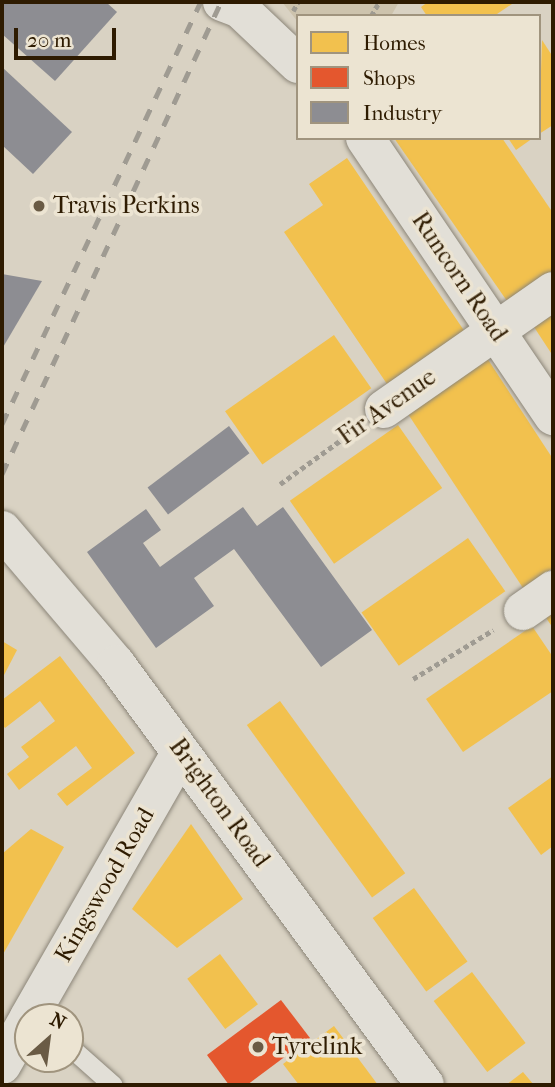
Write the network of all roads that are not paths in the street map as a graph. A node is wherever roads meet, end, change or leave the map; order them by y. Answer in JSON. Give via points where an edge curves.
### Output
{"nodes":[{"id":1,"x":222,"y":2,"type":"edge"},
{"id":2,"x":296,"y":62,"type":"edge"},
{"id":3,"x":366,"y":140,"type":"edge"},
{"id":4,"x":553,"y":291,"type":"edge"},
{"id":5,"x":495,"y":331,"type":"junction"},
{"id":6,"x":384,"y":409,"type":"road end"},
{"id":7,"x":553,"y":416,"type":"edge"},
{"id":8,"x":2,"y":530,"type":"edge"},
{"id":9,"x":181,"y":752,"type":"junction"},
{"id":10,"x":38,"y":1003,"type":"edge"},
{"id":11,"x":14,"y":1045,"type":"edge"},
{"id":12,"x":84,"y":1059,"type":"edge"},
{"id":13,"x":2,"y":1065,"type":"edge"},
{"id":14,"x":113,"y":1085,"type":"edge"},
{"id":15,"x":425,"y":1085,"type":"edge"}],
"edges":[{"from":1,"to":2,"type":"street","via":[[240,9]]},
{"from":3,"to":5,"type":"street","name":"Runcorn Road"},
{"from":4,"to":5,"type":"street","name":"Fir Avenue"},
{"from":5,"to":6,"type":"street","name":"Fir Avenue"},
{"from":5,"to":7,"type":"street","name":"Runcorn Road"},
{"from":8,"to":9,"type":"street","name":"Brighton Road","via":[[116,664]]},
{"from":9,"to":10,"type":"street","name":"Kingswood Road"},
{"from":9,"to":15,"type":"street","name":"Brighton Road"},
{"from":11,"to":13,"type":"street","name":"Kingswood Road"},
{"from":12,"to":14,"type":"lane"}]}
